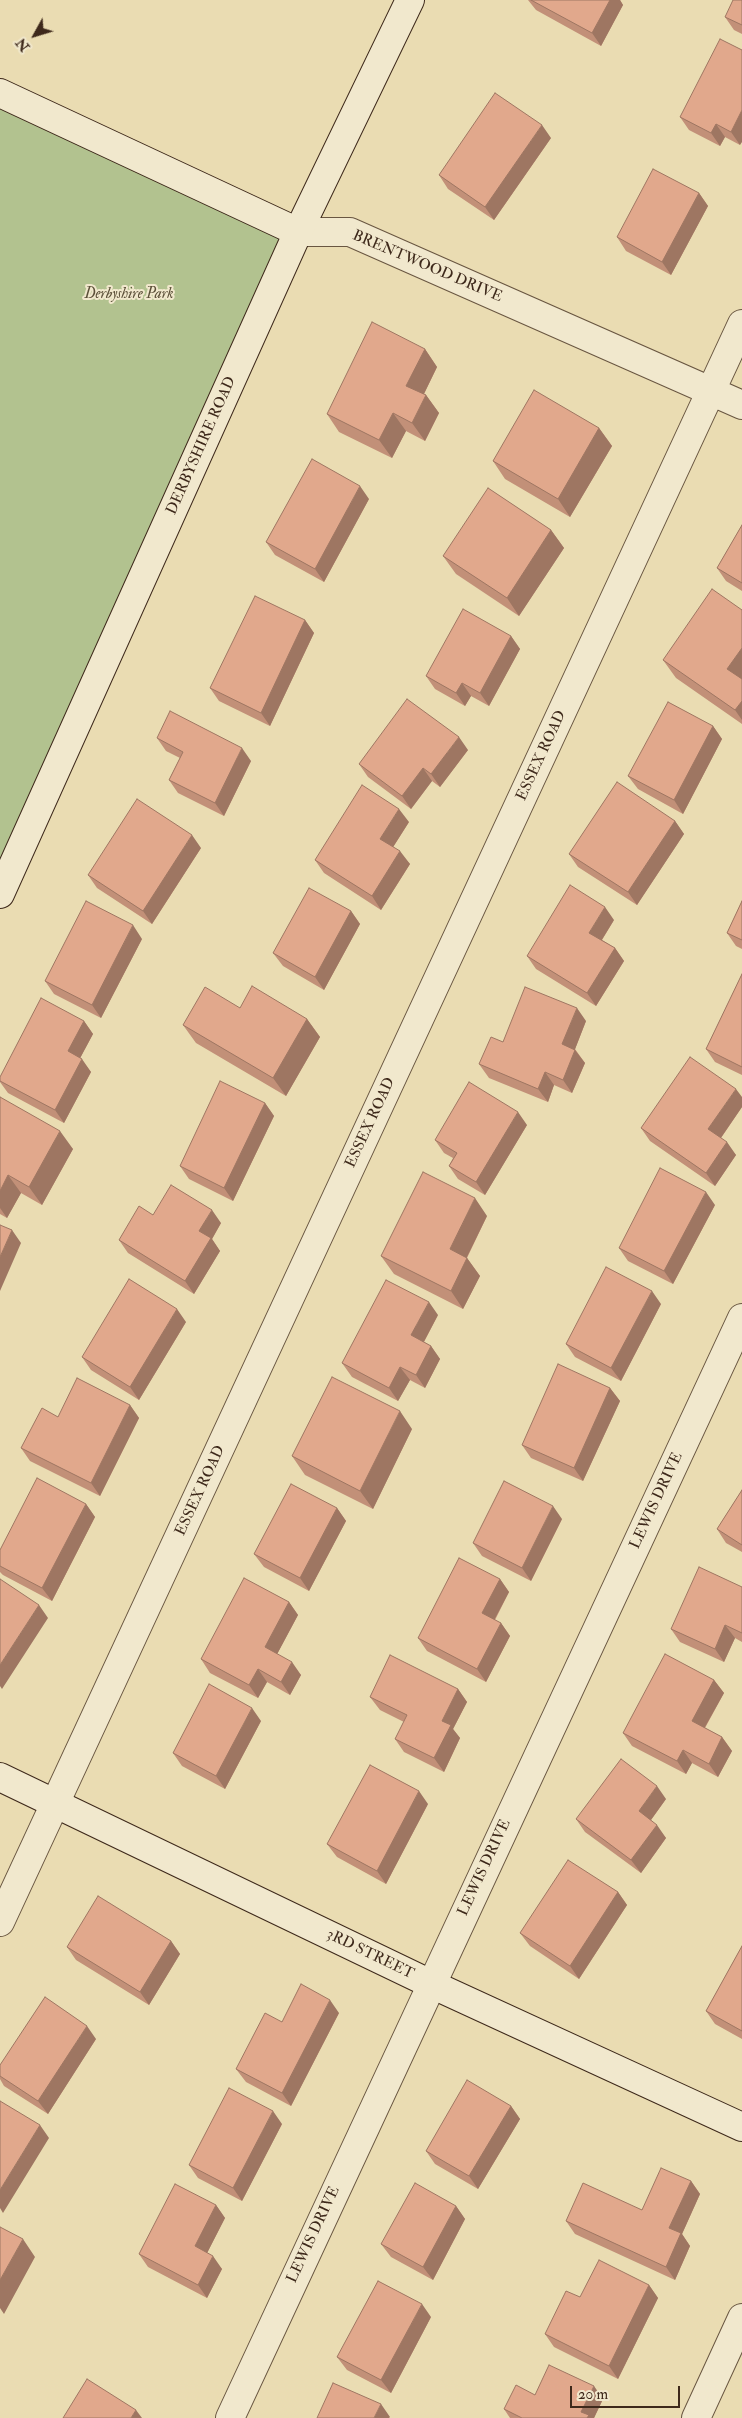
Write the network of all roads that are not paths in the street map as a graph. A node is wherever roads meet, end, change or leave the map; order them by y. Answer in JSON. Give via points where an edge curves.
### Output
{"nodes":[{"id":1,"x":410,"y":0,"type":"edge"},
{"id":2,"x":0,"y":93,"type":"edge"},
{"id":3,"x":298,"y":232,"type":"junction"},
{"id":4,"x":742,"y":324,"type":"edge"},
{"id":5,"x":711,"y":390,"type":"junction"},
{"id":6,"x":742,"y":405,"type":"edge"},
{"id":7,"x":0,"y":894,"type":"edge"},
{"id":8,"x":742,"y":1318,"type":"edge"},
{"id":9,"x":0,"y":1777,"type":"edge"},
{"id":10,"x":56,"y":1805,"type":"junction"},
{"id":11,"x":0,"y":1922,"type":"edge"},
{"id":12,"x":431,"y":1984,"type":"junction"},
{"id":13,"x":742,"y":2127,"type":"edge"},
{"id":14,"x":742,"y":2318,"type":"edge"},
{"id":15,"x":230,"y":2418,"type":"edge"},
{"id":16,"x":696,"y":2418,"type":"edge"}],
"edges":[{"from":1,"to":3,"type":"street","name":"DERBYSHIRE ROAD"},
{"from":2,"to":3,"type":"street","name":"BRENTWOOD DRIVE"},
{"from":3,"to":5,"type":"street","name":"BRENTWOOD DRIVE","via":[[350,232]]},
{"from":3,"to":7,"type":"street","name":"DERBYSHIRE ROAD"},
{"from":4,"to":5,"type":"street","name":"ESSEX ROAD"},
{"from":5,"to":6,"type":"street","name":"BRENTWOOD DRIVE"},
{"from":5,"to":10,"type":"street","name":"ESSEX ROAD"},
{"from":8,"to":12,"type":"street","name":"LEWIS DRIVE"},
{"from":9,"to":10,"type":"street","name":"3RD STREET"},
{"from":10,"to":11,"type":"street","name":"ESSEX ROAD"},
{"from":10,"to":12,"type":"street","name":"3RD STREET"},
{"from":12,"to":13,"type":"street","name":"3RD STREET"},
{"from":12,"to":15,"type":"street","name":"LEWIS DRIVE"},
{"from":14,"to":16,"type":"street"}]}
